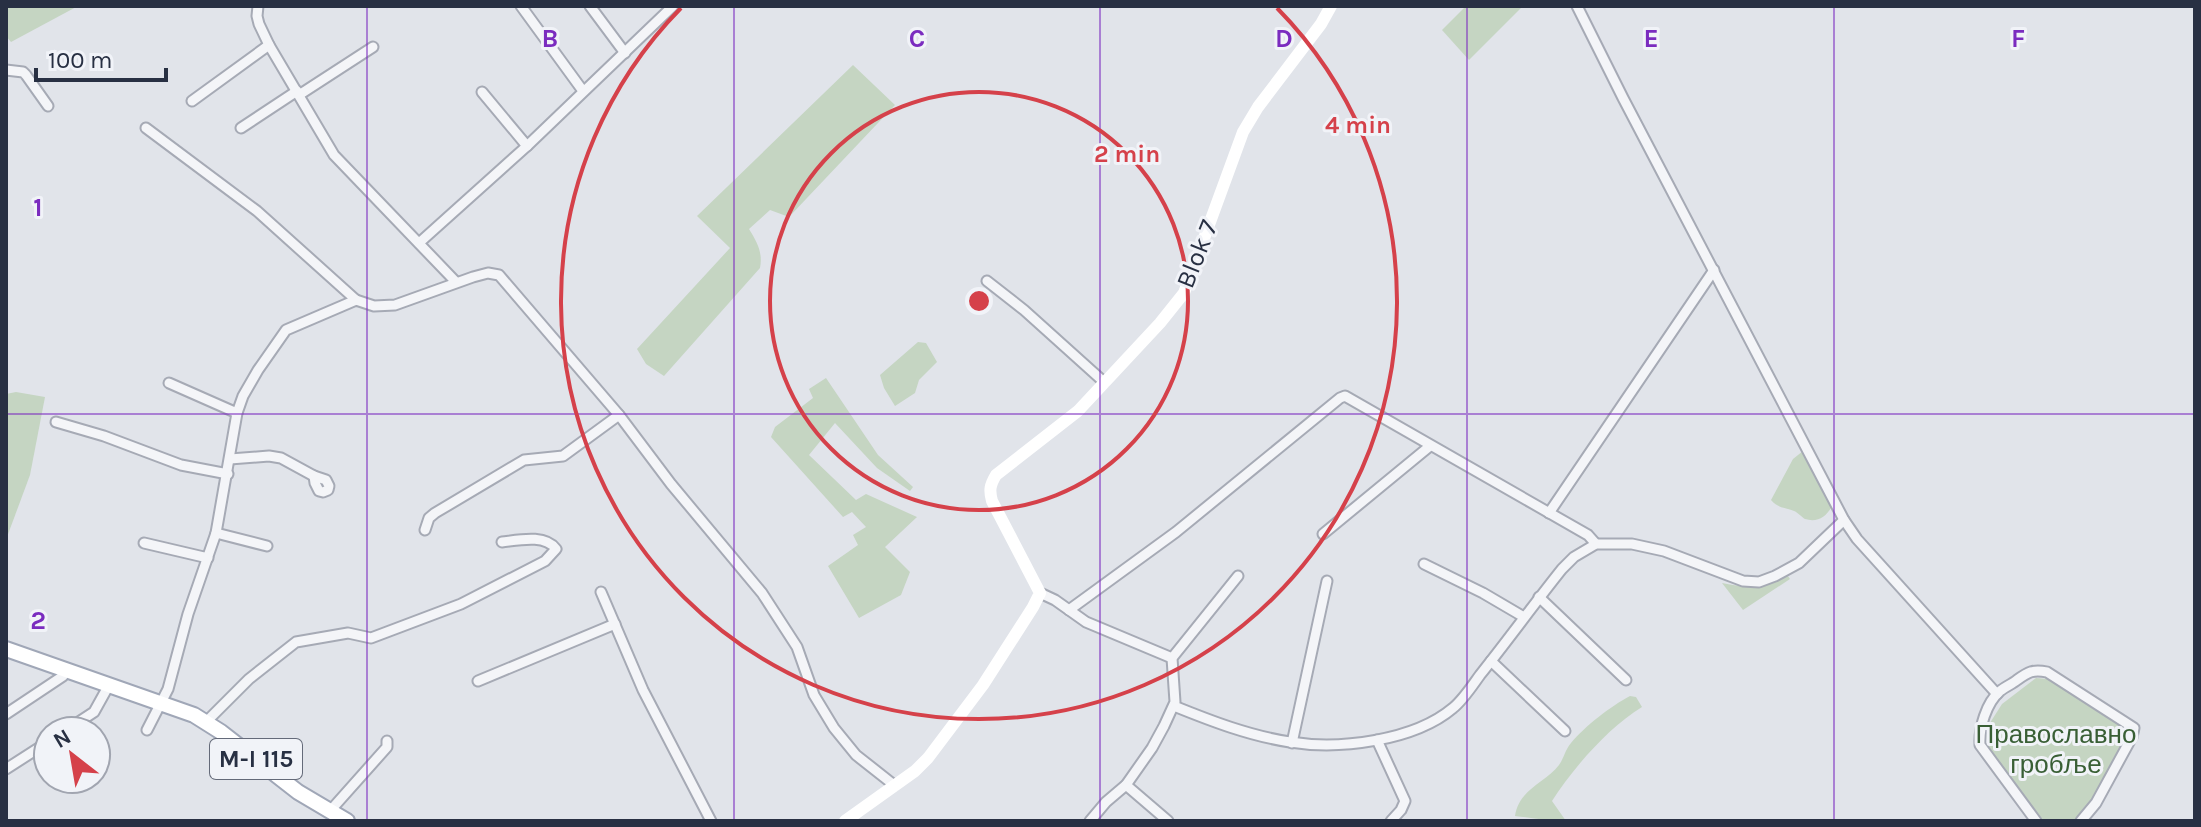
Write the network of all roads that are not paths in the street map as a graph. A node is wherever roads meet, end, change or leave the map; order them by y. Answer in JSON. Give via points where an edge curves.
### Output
{"nodes":[{"id":1,"x":258,"y":6,"type":"edge"},
{"id":2,"x":521,"y":6,"type":"edge"},
{"id":3,"x":590,"y":6,"type":"edge"},
{"id":4,"x":673,"y":6,"type":"edge"},
{"id":5,"x":1331,"y":6,"type":"edge"},
{"id":6,"x":1577,"y":6,"type":"edge"},
{"id":7,"x":269,"y":45,"type":"junction"},
{"id":8,"x":373,"y":47,"type":"dead end"},
{"id":9,"x":625,"y":53,"type":"junction"},
{"id":10,"x":6,"y":70,"type":"edge"},
{"id":11,"x":583,"y":91,"type":"junction"},
{"id":12,"x":482,"y":92,"type":"dead end"},
{"id":13,"x":298,"y":93,"type":"junction"},
{"id":14,"x":192,"y":101,"type":"dead end"},
{"id":15,"x":48,"y":106,"type":"dead end"},
{"id":16,"x":146,"y":128,"type":"dead end"},
{"id":17,"x":241,"y":128,"type":"dead end"},
{"id":18,"x":527,"y":146,"type":"junction"},
{"id":19,"x":419,"y":243,"type":"junction"},
{"id":20,"x":1714,"y":270,"type":"junction"},
{"id":21,"x":987,"y":281,"type":"dead end"},
{"id":22,"x":456,"y":282,"type":"junction"},
{"id":23,"x":356,"y":300,"type":"junction"},
{"id":24,"x":1104,"y":382,"type":"junction"},
{"id":25,"x":169,"y":383,"type":"dead end"},
{"id":26,"x":237,"y":413,"type":"junction"},
{"id":27,"x":619,"y":415,"type":"junction"},
{"id":28,"x":56,"y":422,"type":"dead end"},
{"id":29,"x":1430,"y":446,"type":"junction"},
{"id":30,"x":230,"y":459,"type":"junction"},
{"id":31,"x":228,"y":474,"type":"junction"},
{"id":32,"x":314,"y":476,"type":"dead end"},
{"id":33,"x":1549,"y":513,"type":"junction"},
{"id":34,"x":1844,"y":520,"type":"junction"},
{"id":35,"x":425,"y":530,"type":"dead end"},
{"id":36,"x":216,"y":533,"type":"junction"},
{"id":37,"x":1323,"y":534,"type":"dead end"},
{"id":38,"x":502,"y":542,"type":"dead end"},
{"id":39,"x":144,"y":543,"type":"dead end"},
{"id":40,"x":1596,"y":544,"type":"junction"},
{"id":41,"x":267,"y":546,"type":"dead end"},
{"id":42,"x":208,"y":558,"type":"junction"},
{"id":43,"x":1424,"y":564,"type":"dead end"},
{"id":44,"x":1238,"y":576,"type":"dead end"},
{"id":45,"x":1327,"y":581,"type":"dead end"},
{"id":46,"x":601,"y":592,"type":"dead end"},
{"id":47,"x":1040,"y":593,"type":"junction"},
{"id":48,"x":1539,"y":597,"type":"junction"},
{"id":49,"x":1069,"y":610,"type":"junction"},
{"id":50,"x":1524,"y":617,"type":"junction"},
{"id":51,"x":615,"y":624,"type":"junction"},
{"id":52,"x":6,"y":649,"type":"edge"},
{"id":53,"x":1172,"y":658,"type":"junction"},
{"id":54,"x":1491,"y":661,"type":"junction"},
{"id":55,"x":67,"y":671,"type":"junction"},
{"id":56,"x":1626,"y":680,"type":"dead end"},
{"id":57,"x":478,"y":681,"type":"dead end"},
{"id":58,"x":109,"y":685,"type":"junction"},
{"id":59,"x":1997,"y":694,"type":"junction"},
{"id":60,"x":162,"y":703,"type":"junction"},
{"id":61,"x":1174,"y":706,"type":"junction"},
{"id":62,"x":6,"y":714,"type":"edge"},
{"id":63,"x":89,"y":715,"type":"edge"},
{"id":64,"x":206,"y":722,"type":"junction"},
{"id":65,"x":147,"y":730,"type":"dead end"},
{"id":66,"x":1565,"y":731,"type":"dead end"},
{"id":67,"x":1377,"y":740,"type":"junction"},
{"id":68,"x":387,"y":741,"type":"dead end"},
{"id":69,"x":1292,"y":743,"type":"junction"},
{"id":70,"x":32,"y":752,"type":"edge"},
{"id":71,"x":6,"y":769,"type":"edge"},
{"id":72,"x":894,"y":785,"type":"junction"},
{"id":73,"x":1126,"y":785,"type":"junction"},
{"id":74,"x":339,"y":818,"type":"edge"},
{"id":75,"x":711,"y":821,"type":"edge"},
{"id":76,"x":845,"y":821,"type":"edge"},
{"id":77,"x":1090,"y":821,"type":"edge"},
{"id":78,"x":1168,"y":821,"type":"edge"},
{"id":79,"x":1391,"y":821,"type":"edge"},
{"id":80,"x":2036,"y":821,"type":"edge"},
{"id":81,"x":2081,"y":821,"type":"edge"}],
"edges":[{"from":1,"to":7,"type":"street"},
{"from":2,"to":11,"type":"street"},
{"from":3,"to":9,"type":"street"},
{"from":4,"to":9,"type":"street"},
{"from":5,"to":24,"type":"street","name":"Blok 7","via":[[1243,132],[1184,293]]},
{"from":6,"to":20,"type":"street"},
{"from":7,"to":13,"type":"street"},
{"from":7,"to":14,"type":"street"},
{"from":8,"to":13,"type":"street"},
{"from":9,"to":11,"type":"street"},
{"from":10,"to":15,"type":"street","via":[[23,72]]},
{"from":11,"to":18,"type":"street"},
{"from":12,"to":18,"type":"street"},
{"from":13,"to":17,"type":"street"},
{"from":13,"to":19,"type":"street","via":[[334,155]]},
{"from":16,"to":23,"type":"street","via":[[257,211]]},
{"from":18,"to":19,"type":"street"},
{"from":19,"to":22,"type":"street"},
{"from":20,"to":33,"type":"street"},
{"from":20,"to":34,"type":"street"},
{"from":21,"to":24,"type":"street"},
{"from":22,"to":23,"type":"street","via":[[395,305]]},
{"from":22,"to":27,"type":"street","via":[[499,275]]},
{"from":23,"to":26,"type":"street","via":[[286,330]]},
{"from":24,"to":47,"type":"street","name":"Blok 7","via":[[1078,411],[996,475],[989,490]]},
{"from":25,"to":26,"type":"street"},
{"from":26,"to":30,"type":"street"},
{"from":27,"to":35,"type":"street","via":[[563,456],[529,458],[500,474],[435,513]]},
{"from":27,"to":72,"type":"street","via":[[762,593],[797,647],[814,695],[834,728],[856,755]]},
{"from":28,"to":31,"type":"street","via":[[181,465]]},
{"from":29,"to":33,"type":"street"},
{"from":29,"to":37,"type":"street"},
{"from":29,"to":49,"type":"street","via":[[1345,396],[1340,398],[1176,532]]},
{"from":30,"to":31,"type":"street"},
{"from":30,"to":32,"type":"street","via":[[281,458]]},
{"from":31,"to":36,"type":"street"},
{"from":33,"to":40,"type":"street"},
{"from":34,"to":40,"type":"street","via":[[1799,563],[1759,582],[1743,581],[1664,551]]},
{"from":34,"to":59,"type":"street"},
{"from":36,"to":41,"type":"street"},
{"from":36,"to":42,"type":"street"},
{"from":38,"to":64,"type":"street","via":[[544,540],[556,549],[545,561],[423,620],[371,638],[348,633],[296,642]]},
{"from":39,"to":42,"type":"street"},
{"from":40,"to":48,"type":"street","via":[[1574,557]]},
{"from":42,"to":60,"type":"street"},
{"from":43,"to":50,"type":"street"},
{"from":44,"to":53,"type":"street"},
{"from":45,"to":69,"type":"street"},
{"from":46,"to":51,"type":"street"},
{"from":47,"to":49,"type":"street"},
{"from":47,"to":72,"type":"street","via":[[983,685],[928,758]]},
{"from":48,"to":50,"type":"street"},
{"from":48,"to":56,"type":"street"},
{"from":49,"to":53,"type":"street"},
{"from":50,"to":54,"type":"street"},
{"from":51,"to":57,"type":"street"},
{"from":51,"to":75,"type":"street"},
{"from":52,"to":55,"type":"main road","number":"M-I 115"},
{"from":53,"to":61,"type":"street"},
{"from":54,"to":66,"type":"street"},
{"from":54,"to":67,"type":"street","via":[[1454,708],[1422,727]]},
{"from":55,"to":58,"type":"main road","number":"M-I 115"},
{"from":55,"to":62,"type":"street"},
{"from":58,"to":60,"type":"main road","number":"M-I 115"},
{"from":58,"to":63,"type":"street"},
{"from":59,"to":80,"type":"street","via":[[1982,721],[1980,745]]},
{"from":59,"to":81,"type":"street","via":[[2027,673],[2047,672],[2134,728],[2096,803]]},
{"from":60,"to":64,"type":"main road","number":"M-I 115"},
{"from":60,"to":65,"type":"street"},
{"from":61,"to":69,"type":"street"},
{"from":61,"to":73,"type":"street"},
{"from":64,"to":74,"type":"main road","number":"M-I 115"},
{"from":67,"to":69,"type":"street"},
{"from":67,"to":79,"type":"street","via":[[1405,801]]},
{"from":68,"to":74,"type":"street"},
{"from":70,"to":71,"type":"street"},
{"from":72,"to":76,"type":"street"},
{"from":73,"to":77,"type":"street"},
{"from":73,"to":78,"type":"street"}]}
